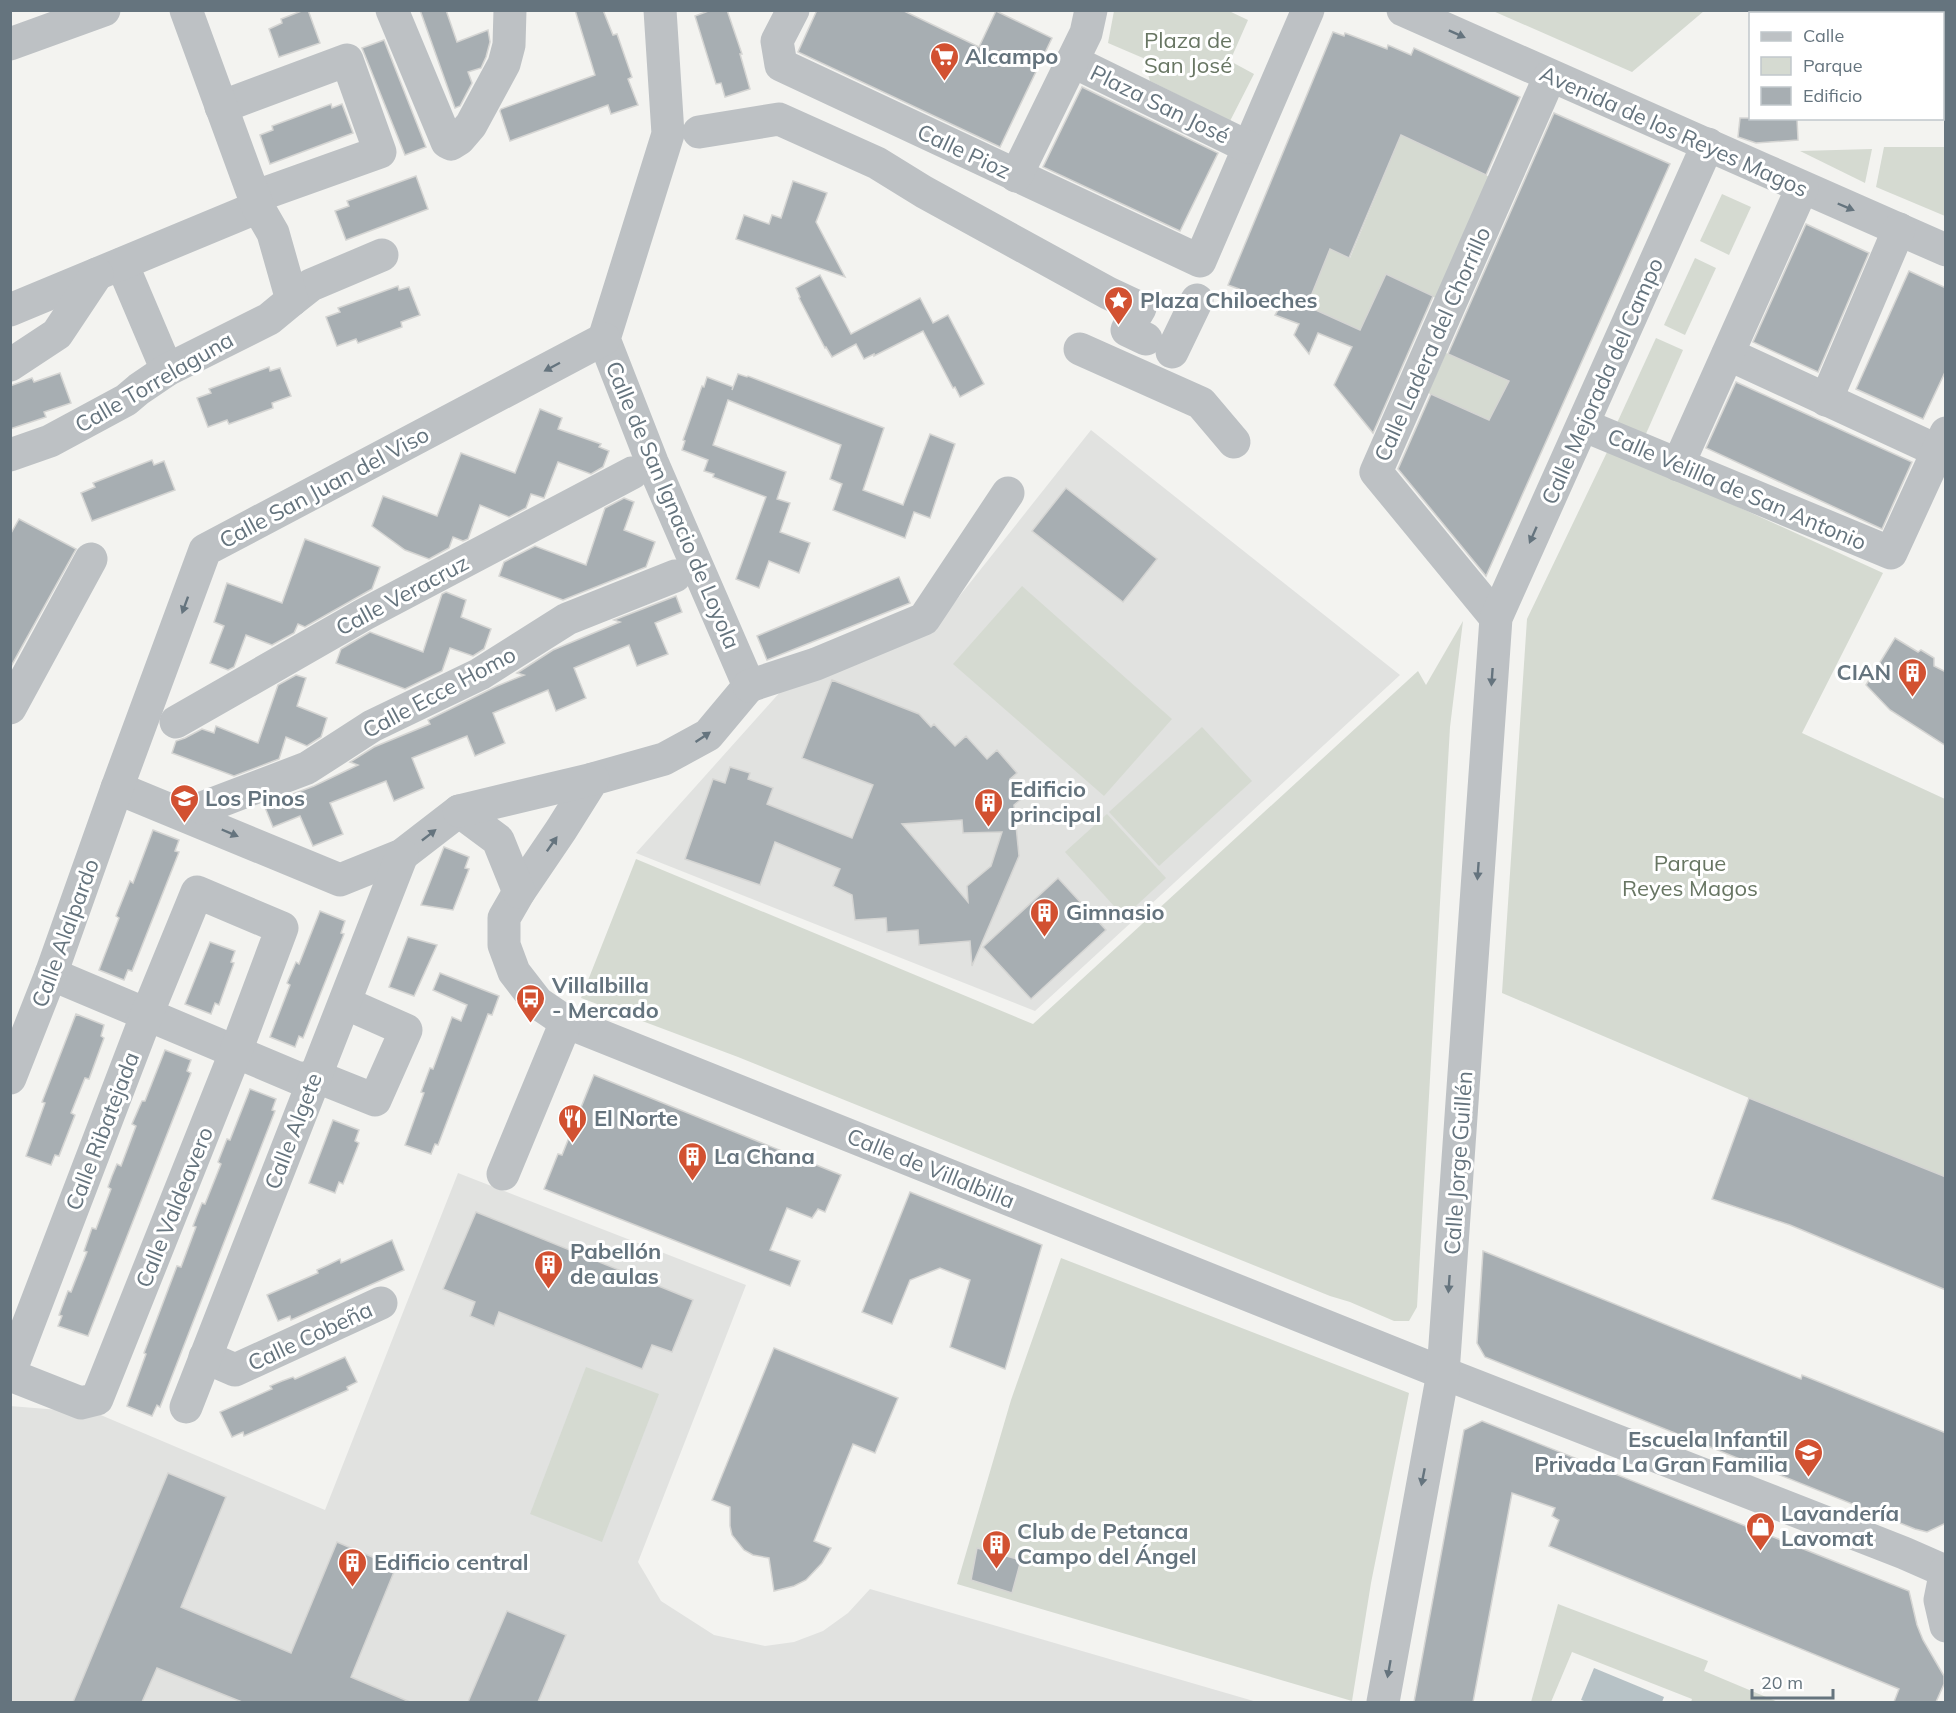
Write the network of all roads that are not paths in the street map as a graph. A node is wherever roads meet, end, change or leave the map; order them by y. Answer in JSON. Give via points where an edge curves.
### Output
{"nodes":[{"id":1,"x":104,"y":10,"type":"edge"},
{"id":2,"x":186,"y":10,"type":"edge"},
{"id":3,"x":392,"y":10,"type":"edge"},
{"id":4,"x":510,"y":10,"type":"edge"},
{"id":5,"x":660,"y":10,"type":"edge"},
{"id":6,"x":793,"y":10,"type":"edge"},
{"id":7,"x":1091,"y":10,"type":"edge"},
{"id":8,"x":1308,"y":10,"type":"edge"},
{"id":9,"x":1403,"y":10,"type":"edge"},
{"id":10,"x":10,"y":44,"type":"edge"},
{"id":11,"x":1072,"y":61,"type":"junction"},
{"id":12,"x":1550,"y":76,"type":"junction"},
{"id":13,"x":221,"y":107,"type":"junction"},
{"id":14,"x":699,"y":132,"type":"dead end"},
{"id":15,"x":1708,"y":144,"type":"junction"},
{"id":16,"x":1248,"y":147,"type":"junction"},
{"id":17,"x":1016,"y":176,"type":"junction"},
{"id":18,"x":1802,"y":188,"type":"junction"},
{"id":19,"x":256,"y":202,"type":"junction"},
{"id":20,"x":1899,"y":229,"type":"junction"},
{"id":21,"x":1946,"y":250,"type":"edge"},
{"id":22,"x":382,"y":255,"type":"dead end"},
{"id":23,"x":1200,"y":261,"type":"joint"},
{"id":24,"x":110,"y":269,"type":"junction"},
{"id":25,"x":292,"y":300,"type":"junction"},
{"id":26,"x":1197,"y":300,"type":"dead end"},
{"id":27,"x":10,"y":310,"type":"edge"},
{"id":28,"x":604,"y":339,"type":"junction"},
{"id":29,"x":1080,"y":349,"type":"dead end"},
{"id":30,"x":1728,"y":354,"type":"junction"},
{"id":31,"x":10,"y":365,"type":"edge"},
{"id":32,"x":168,"y":370,"type":"junction"},
{"id":33,"x":1826,"y":400,"type":"junction"},
{"id":34,"x":1583,"y":425,"type":"junction"},
{"id":35,"x":1234,"y":442,"type":"dead end"},
{"id":36,"x":1942,"y":442,"type":"edge"},
{"id":37,"x":10,"y":455,"type":"edge"},
{"id":38,"x":1678,"y":465,"type":"junction"},
{"id":39,"x":632,"y":473,"type":"dead end"},
{"id":40,"x":1008,"y":493,"type":"dead end"},
{"id":41,"x":91,"y":559,"type":"dead end"},
{"id":42,"x":675,"y":576,"type":"dead end"},
{"id":43,"x":1496,"y":618,"type":"junction"},
{"id":44,"x":749,"y":686,"type":"junction"},
{"id":45,"x":11,"y":705,"type":"edge"},
{"id":46,"x":176,"y":722,"type":"dead end"},
{"id":47,"x":593,"y":779,"type":"junction"},
{"id":48,"x":117,"y":788,"type":"junction"},
{"id":49,"x":202,"y":808,"type":"dead end"},
{"id":50,"x":459,"y":811,"type":"junction"},
{"id":51,"x":402,"y":855,"type":"junction"},
{"id":52,"x":197,"y":892,"type":"joint"},
{"id":53,"x":519,"y":892,"type":"junction"},
{"id":54,"x":51,"y":974,"type":"junction"},
{"id":55,"x":345,"y":1003,"type":"junction"},
{"id":56,"x":147,"y":1014,"type":"junction"},
{"id":57,"x":566,"y":1022,"type":"junction"},
{"id":58,"x":236,"y":1051,"type":"junction"},
{"id":59,"x":315,"y":1076,"type":"junction"},
{"id":60,"x":10,"y":1078,"type":"edge"},
{"id":61,"x":502,"y":1174,"type":"dead end"},
{"id":62,"x":381,"y":1303,"type":"dead end"},
{"id":63,"x":205,"y":1357,"type":"junction"},
{"id":64,"x":10,"y":1373,"type":"edge"},
{"id":65,"x":1443,"y":1373,"type":"junction"},
{"id":66,"x":186,"y":1407,"type":"dead end"},
{"id":67,"x":1945,"y":1571,"type":"edge"},
{"id":68,"x":1946,"y":1626,"type":"edge"},
{"id":69,"x":1383,"y":1702,"type":"edge"}],
"edges":[{"from":1,"to":10,"type":"street"},
{"from":2,"to":13,"type":"street"},
{"from":3,"to":4,"type":"street","via":[[451,144],[471,125],[504,64]]},
{"from":5,"to":28,"type":"street","name":"Calle de San Ignacio de Loyola","via":[[668,134]]},
{"from":6,"to":17,"type":"street","name":"Calle Pioz","via":[[777,41],[781,65]]},
{"from":7,"to":11,"type":"street","name":"Plaza San José","via":[[1086,33]]},
{"from":8,"to":16,"type":"street","name":"Plaza San José"},
{"from":9,"to":12,"type":"street","name":"Avenida de los Reyes Magos","one_way":true},
{"from":11,"to":16,"type":"street","name":"Plaza San José"},
{"from":11,"to":17,"type":"street","name":"Plaza San José"},
{"from":12,"to":15,"type":"street","name":"Avenida de los Reyes Magos"},
{"from":12,"to":43,"type":"street","name":"Calle Ladera del Chorrillo","via":[[1376,472]]},
{"from":13,"to":19,"type":"street"},
{"from":13,"to":19,"type":"street","via":[[347,60],[380,152]]},
{"from":14,"to":26,"type":"street","via":[[779,119],[877,163],[1140,308],[1127,330],[1159,346]]},
{"from":15,"to":18,"type":"street","name":"Avenida de los Reyes Magos"},
{"from":15,"to":34,"type":"street","name":"Calle Mejorada del Campo"},
{"from":16,"to":23,"type":"street","name":"Plaza San José"},
{"from":17,"to":23,"type":"street","name":"Calle Pioz"},
{"from":18,"to":20,"type":"street","name":"Avenida de los Reyes Magos","one_way":true},
{"from":18,"to":30,"type":"street"},
{"from":19,"to":24,"type":"street"},
{"from":19,"to":25,"type":"street","via":[[273,233]]},
{"from":20,"to":21,"type":"street","name":"Avenida de los Reyes Magos"},
{"from":20,"to":33,"type":"street"},
{"from":22,"to":25,"type":"street","name":"Calle Torrelaguna","via":[[311,285]]},
{"from":24,"to":27,"type":"street"},
{"from":24,"to":31,"type":"street","via":[[57,334]]},
{"from":24,"to":32,"type":"street"},
{"from":25,"to":32,"type":"street","name":"Calle Torrelaguna","via":[[269,319]]},
{"from":28,"to":44,"type":"street","name":"Calle de San Ignacio de Loyola","via":[[652,462]]},
{"from":28,"to":48,"type":"street","name":"Calle San Juan del Viso","one_way":true,"via":[[205,550]]},
{"from":29,"to":35,"type":"street","via":[[1201,403]]},
{"from":30,"to":33,"type":"street"},
{"from":30,"to":38,"type":"street"},
{"from":32,"to":37,"type":"street","name":"Calle Torrelaguna","via":[[126,400],[50,441]]},
{"from":33,"to":36,"type":"street"},
{"from":34,"to":38,"type":"street","name":"Calle Velilla de San Antonio"},
{"from":34,"to":43,"type":"street","name":"Calle Mejorada del Campo","one_way":true},
{"from":36,"to":38,"type":"street","name":"Calle Velilla de San Antonio","via":[[1891,553]]},
{"from":39,"to":46,"type":"street","name":"Calle Veracruz","via":[[363,615]]},
{"from":40,"to":44,"type":"street","via":[[924,619],[816,664]]},
{"from":41,"to":45,"type":"street"},
{"from":42,"to":49,"type":"street","name":"Calle Ecce Homo","via":[[567,619],[480,674],[372,726],[307,768]]},
{"from":43,"to":65,"type":"street","name":"Calle Jorge Guillén","one_way":true},
{"from":47,"to":44,"type":"street","one_way":true,"via":[[664,759],[708,735]]},
{"from":47,"to":50,"type":"street"},
{"from":53,"to":47,"type":"street","one_way":true},
{"from":48,"to":51,"type":"street","one_way":true,"via":[[340,879]]},
{"from":48,"to":54,"type":"street","name":"Calle Alalpardo"},
{"from":51,"to":50,"type":"street","one_way":true},
{"from":50,"to":53,"type":"street","via":[[498,840]]},
{"from":51,"to":55,"type":"street","name":"Calle Algete"},
{"from":52,"to":56,"type":"street","name":"Calle Ribatejada"},
{"from":52,"to":58,"type":"street","name":"Calle Valdeavero","via":[[282,928]]},
{"from":53,"to":57,"type":"street","name":"Calle de Villalbilla","via":[[504,918],[504,945],[514,972],[538,1003]]},
{"from":54,"to":56,"type":"street"},
{"from":54,"to":60,"type":"street","name":"Calle Alalpardo"},
{"from":55,"to":59,"type":"street","name":"Calle Algete"},
{"from":55,"to":59,"type":"street","via":[[406,1030],[375,1100]]},
{"from":56,"to":58,"type":"street"},
{"from":56,"to":64,"type":"street","name":"Calle Ribatejada"},
{"from":57,"to":61,"type":"street"},
{"from":57,"to":65,"type":"street","name":"Calle de Villalbilla"},
{"from":58,"to":59,"type":"street","via":[[300,1079]]},
{"from":58,"to":64,"type":"street","name":"Calle Valdeavero","via":[[97,1399],[81,1403]]},
{"from":59,"to":63,"type":"street","name":"Calle Algete"},
{"from":62,"to":63,"type":"street","name":"Calle Cobeña","via":[[236,1370]]},
{"from":63,"to":66,"type":"street","name":"Calle Algete"},
{"from":65,"to":67,"type":"street","name":"Calle de Villalbilla"},
{"from":65,"to":69,"type":"street","name":"Calle Jorge Guillén","one_way":true},
{"from":67,"to":68,"type":"street","via":[[1940,1600]]}]}
